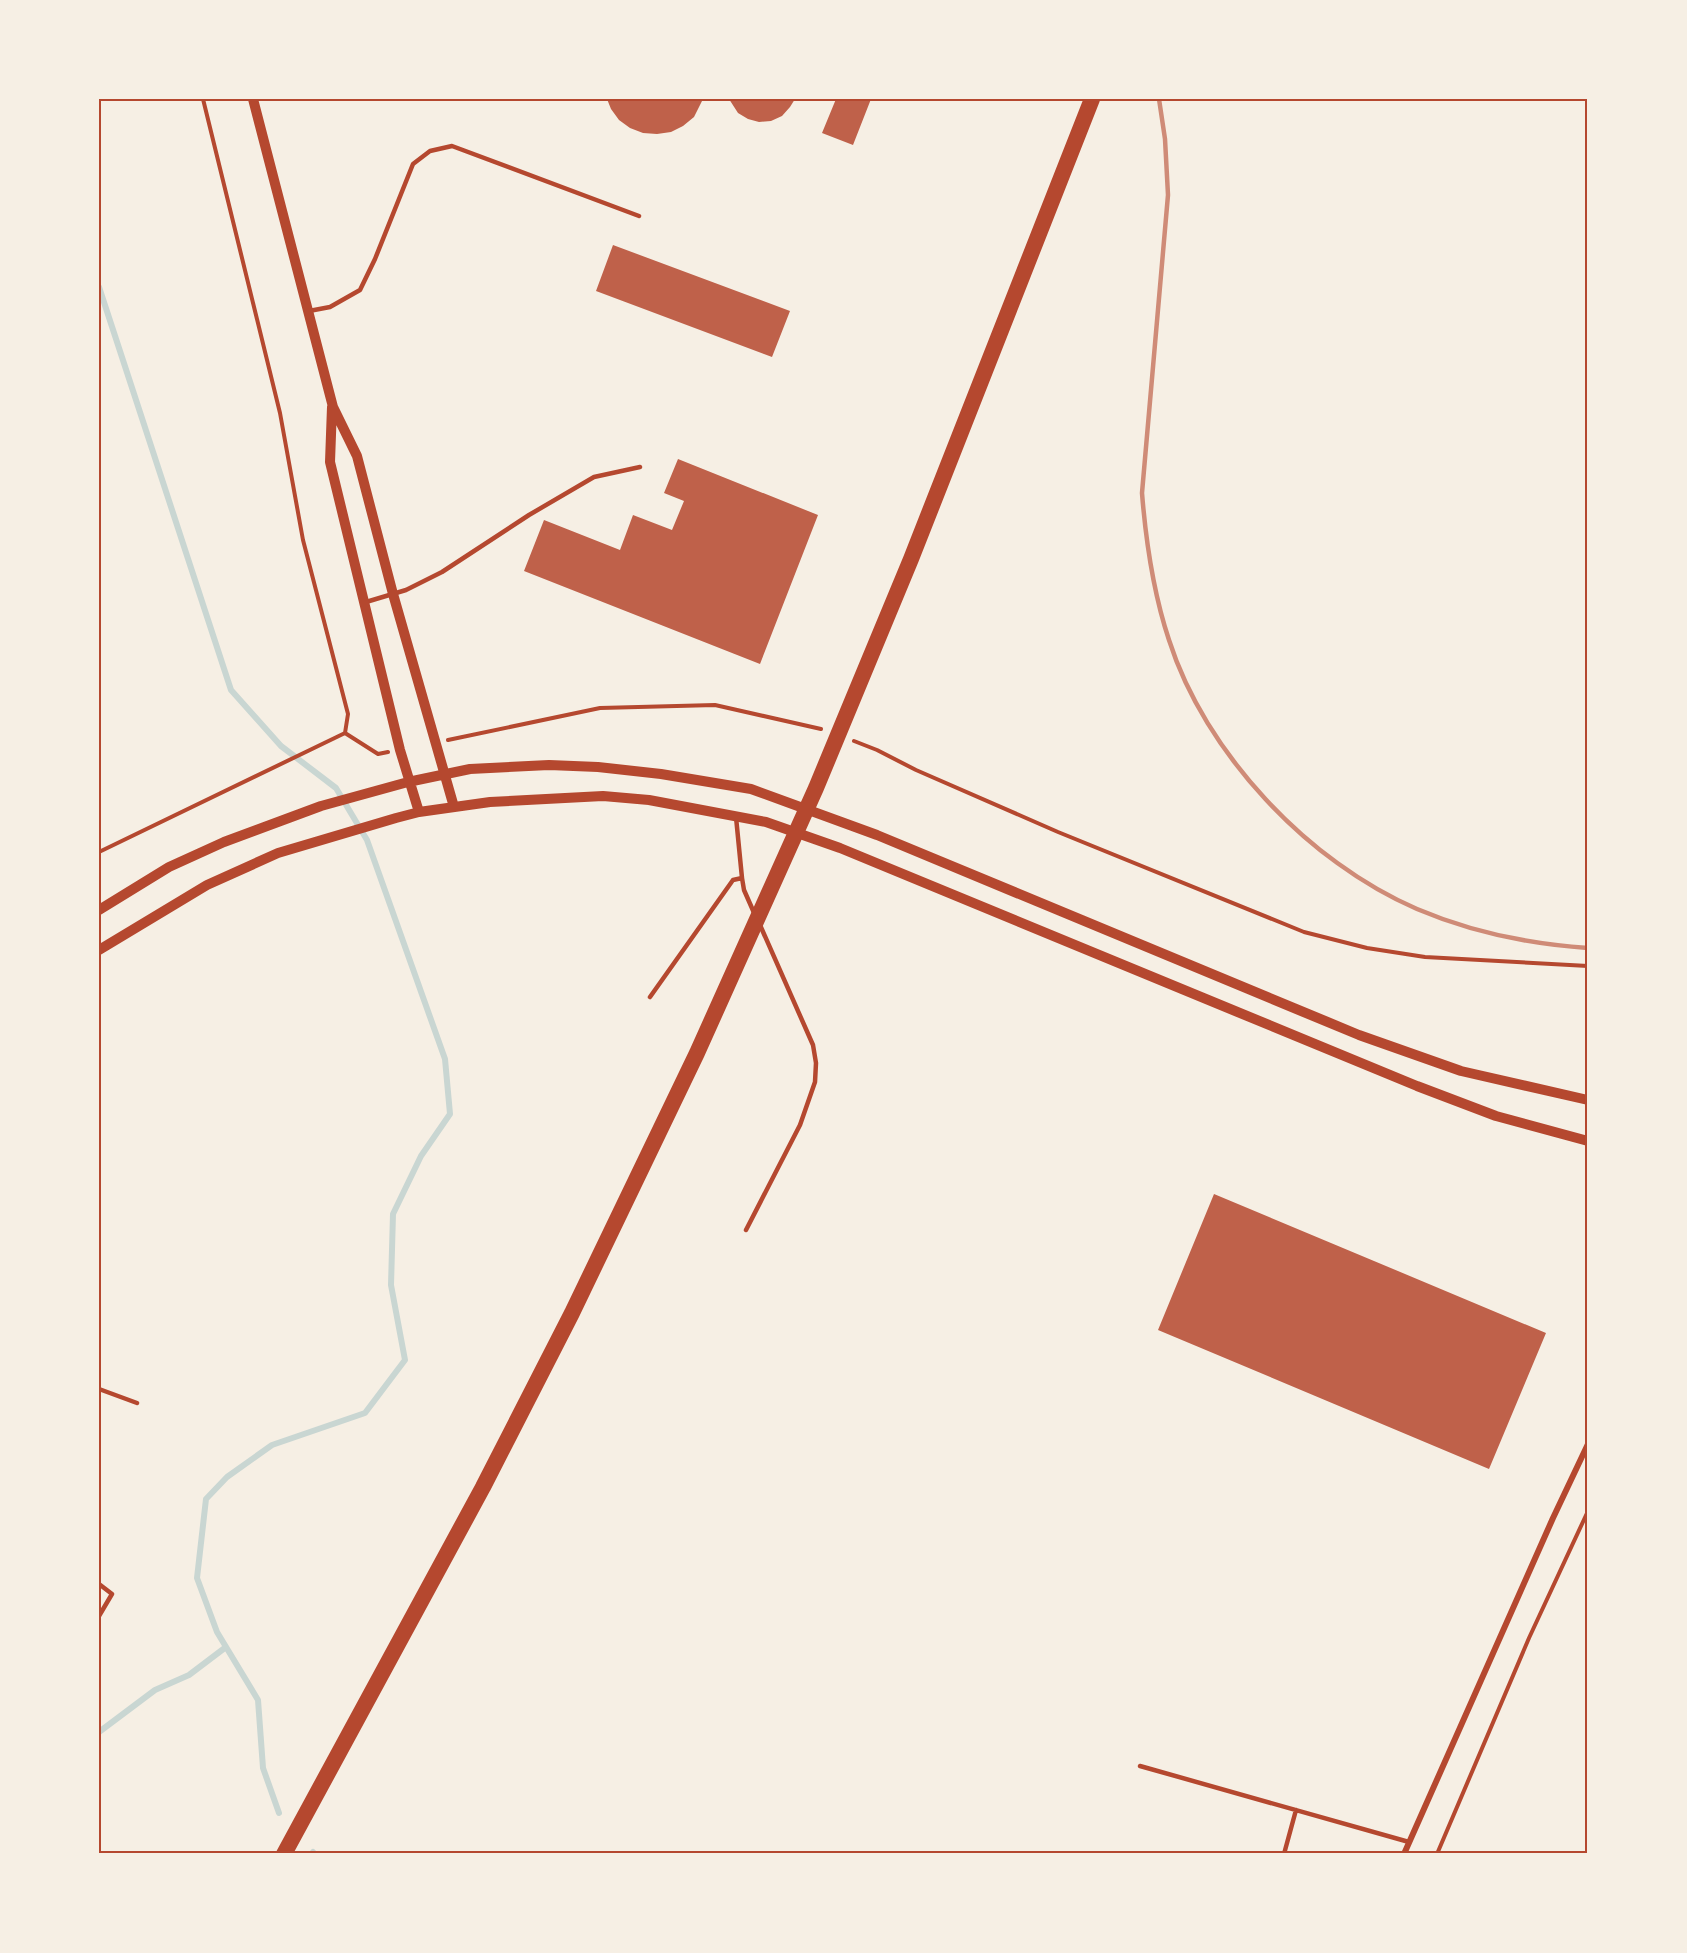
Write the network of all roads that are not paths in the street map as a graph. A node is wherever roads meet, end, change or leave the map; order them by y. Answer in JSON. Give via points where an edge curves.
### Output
{"nodes":[{"id":1,"x":253,"y":99,"type":"edge"},
{"id":2,"x":1092,"y":99,"type":"edge"},
{"id":3,"x":639,"y":216,"type":"dead end"},
{"id":4,"x":307,"y":311,"type":"junction"},
{"id":5,"x":333,"y":407,"type":"junction"},
{"id":6,"x":640,"y":467,"type":"dead end"},
{"id":7,"x":393,"y":594,"type":"junction"},
{"id":8,"x":363,"y":602,"type":"junction"},
{"id":9,"x":446,"y":774,"type":"junction"},
{"id":10,"x":408,"y":782,"type":"junction"},
{"id":11,"x":454,"y":807,"type":"junction"},
{"id":12,"x":419,"y":812,"type":"junction"},
{"id":13,"x":736,"y":817,"type":"junction"},
{"id":14,"x":742,"y":878,"type":"junction"},
{"id":15,"x":99,"y":910,"type":"edge"},
{"id":16,"x":99,"y":950,"type":"edge"},
{"id":17,"x":650,"y":997,"type":"dead end"},
{"id":18,"x":1588,"y":1100,"type":"edge"},
{"id":19,"x":1588,"y":1141,"type":"edge"},
{"id":20,"x":746,"y":1230,"type":"dead end"},
{"id":21,"x":99,"y":1389,"type":"edge"},
{"id":22,"x":137,"y":1403,"type":"dead end"},
{"id":23,"x":1588,"y":1444,"type":"edge"},
{"id":24,"x":99,"y":1584,"type":"edge"},
{"id":25,"x":99,"y":1616,"type":"edge"},
{"id":26,"x":1140,"y":1766,"type":"dead end"},
{"id":27,"x":1296,"y":1810,"type":"junction"},
{"id":28,"x":1409,"y":1842,"type":"junction"},
{"id":29,"x":284,"y":1854,"type":"edge"},
{"id":30,"x":1284,"y":1854,"type":"edge"},
{"id":31,"x":1404,"y":1854,"type":"edge"}],
"edges":[{"from":1,"to":4,"type":"street"},
{"from":2,"to":29,"type":"highway","via":[[911,559],[816,788],[723,997],[572,1313],[483,1487]]},
{"from":3,"to":4,"type":"lane","via":[[452,146],[430,151],[413,164],[360,290],[330,307]]},
{"from":4,"to":5,"type":"street"},
{"from":5,"to":7,"type":"street","via":[[357,456]]},
{"from":5,"to":8,"type":"street","via":[[330,462]]},
{"from":6,"to":7,"type":"lane","via":[[594,477],[442,572]]},
{"from":7,"to":8,"type":"lane"},
{"from":7,"to":9,"type":"street"},
{"from":8,"to":10,"type":"street"},
{"from":9,"to":10,"type":"street"},
{"from":9,"to":11,"type":"street"},
{"from":9,"to":18,"type":"street","via":[[499,767],[598,767],[751,789],[877,835],[1359,1035],[1461,1071]]},
{"from":10,"to":12,"type":"street"},
{"from":10,"to":15,"type":"street","via":[[321,806],[224,842],[169,867]]},
{"from":11,"to":12,"type":"street"},
{"from":11,"to":13,"type":"street","via":[[603,796],[649,800]]},
{"from":12,"to":16,"type":"street","via":[[278,853],[207,885]]},
{"from":13,"to":14,"type":"lane"},
{"from":13,"to":19,"type":"street","via":[[766,822],[840,848],[1417,1086],[1496,1116]]},
{"from":14,"to":17,"type":"lane","via":[[733,880]]},
{"from":14,"to":20,"type":"lane","via":[[813,1045],[816,1063],[815,1082],[800,1125]]},
{"from":21,"to":22,"type":"lane"},
{"from":23,"to":28,"type":"street"},
{"from":24,"to":25,"type":"lane","via":[[112,1593]]},
{"from":26,"to":27,"type":"lane"},
{"from":27,"to":28,"type":"lane"},
{"from":27,"to":30,"type":"lane"},
{"from":28,"to":31,"type":"street"}]}
